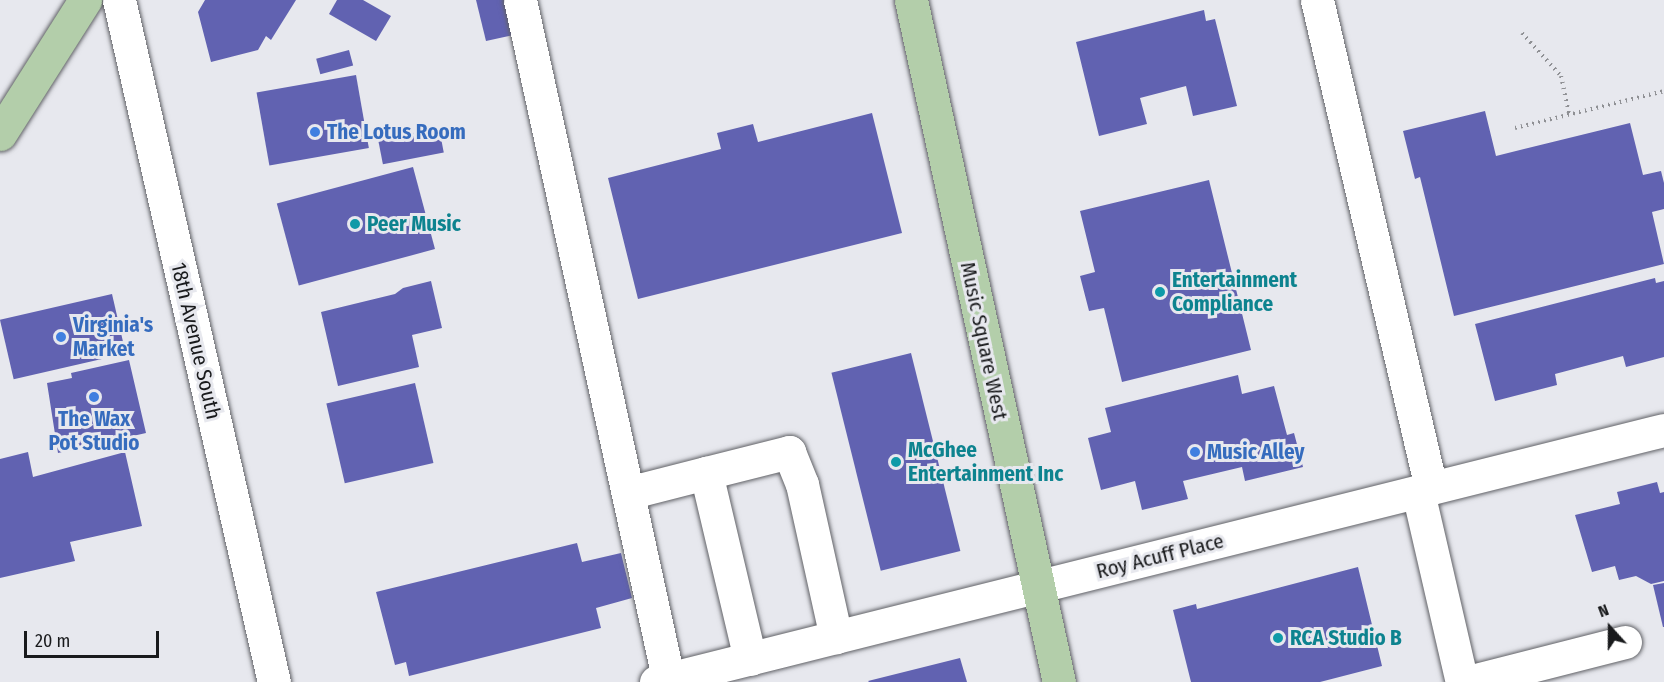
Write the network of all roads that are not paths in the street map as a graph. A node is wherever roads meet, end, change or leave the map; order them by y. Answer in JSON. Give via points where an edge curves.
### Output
{"nodes":[{"id":1,"x":85,"y":0,"type":"edge"},
{"id":2,"x":119,"y":0,"type":"edge"},
{"id":3,"x":520,"y":0,"type":"edge"},
{"id":4,"x":911,"y":0,"type":"edge"},
{"id":5,"x":1317,"y":0,"type":"edge"},
{"id":6,"x":0,"y":134,"type":"edge"},
{"id":7,"x":1664,"y":430,"type":"edge"},
{"id":8,"x":706,"y":472,"type":"junction"},
{"id":9,"x":1425,"y":490,"type":"junction"},
{"id":10,"x":628,"y":493,"type":"junction"},
{"id":11,"x":1037,"y":586,"type":"junction"},
{"id":12,"x":836,"y":637,"type":"junction"},
{"id":13,"x":1626,"y":642,"type":"dead end"},
{"id":14,"x":750,"y":659,"type":"junction"},
{"id":15,"x":664,"y":681,"type":"edge"},
{"id":16,"x":274,"y":682,"type":"edge"},
{"id":17,"x":1059,"y":682,"type":"edge"},
{"id":18,"x":1462,"y":682,"type":"edge"},
{"id":19,"x":1468,"y":682,"type":"edge"}],
"edges":[{"from":1,"to":6,"type":"main road"},
{"from":2,"to":16,"type":"street","name":"18th Avenue South"},
{"from":3,"to":10,"type":"street"},
{"from":4,"to":11,"type":"main road","name":"Music Square West"},
{"from":5,"to":9,"type":"street"},
{"from":7,"to":9,"type":"street","name":"Roy Acuff Place"},
{"from":8,"to":10,"type":"street"},
{"from":8,"to":12,"type":"street","via":[[789,452],[802,484]]},
{"from":8,"to":14,"type":"street"},
{"from":9,"to":11,"type":"street","name":"Roy Acuff Place"},
{"from":9,"to":18,"type":"street"},
{"from":10,"to":15,"type":"street"},
{"from":11,"to":12,"type":"street","name":"Roy Acuff Place"},
{"from":11,"to":17,"type":"main road","name":"Music Square West"},
{"from":12,"to":14,"type":"street","name":"Roy Acuff Place"},
{"from":13,"to":19,"type":"street"},
{"from":14,"to":15,"type":"street","name":"Roy Acuff Place"}]}
